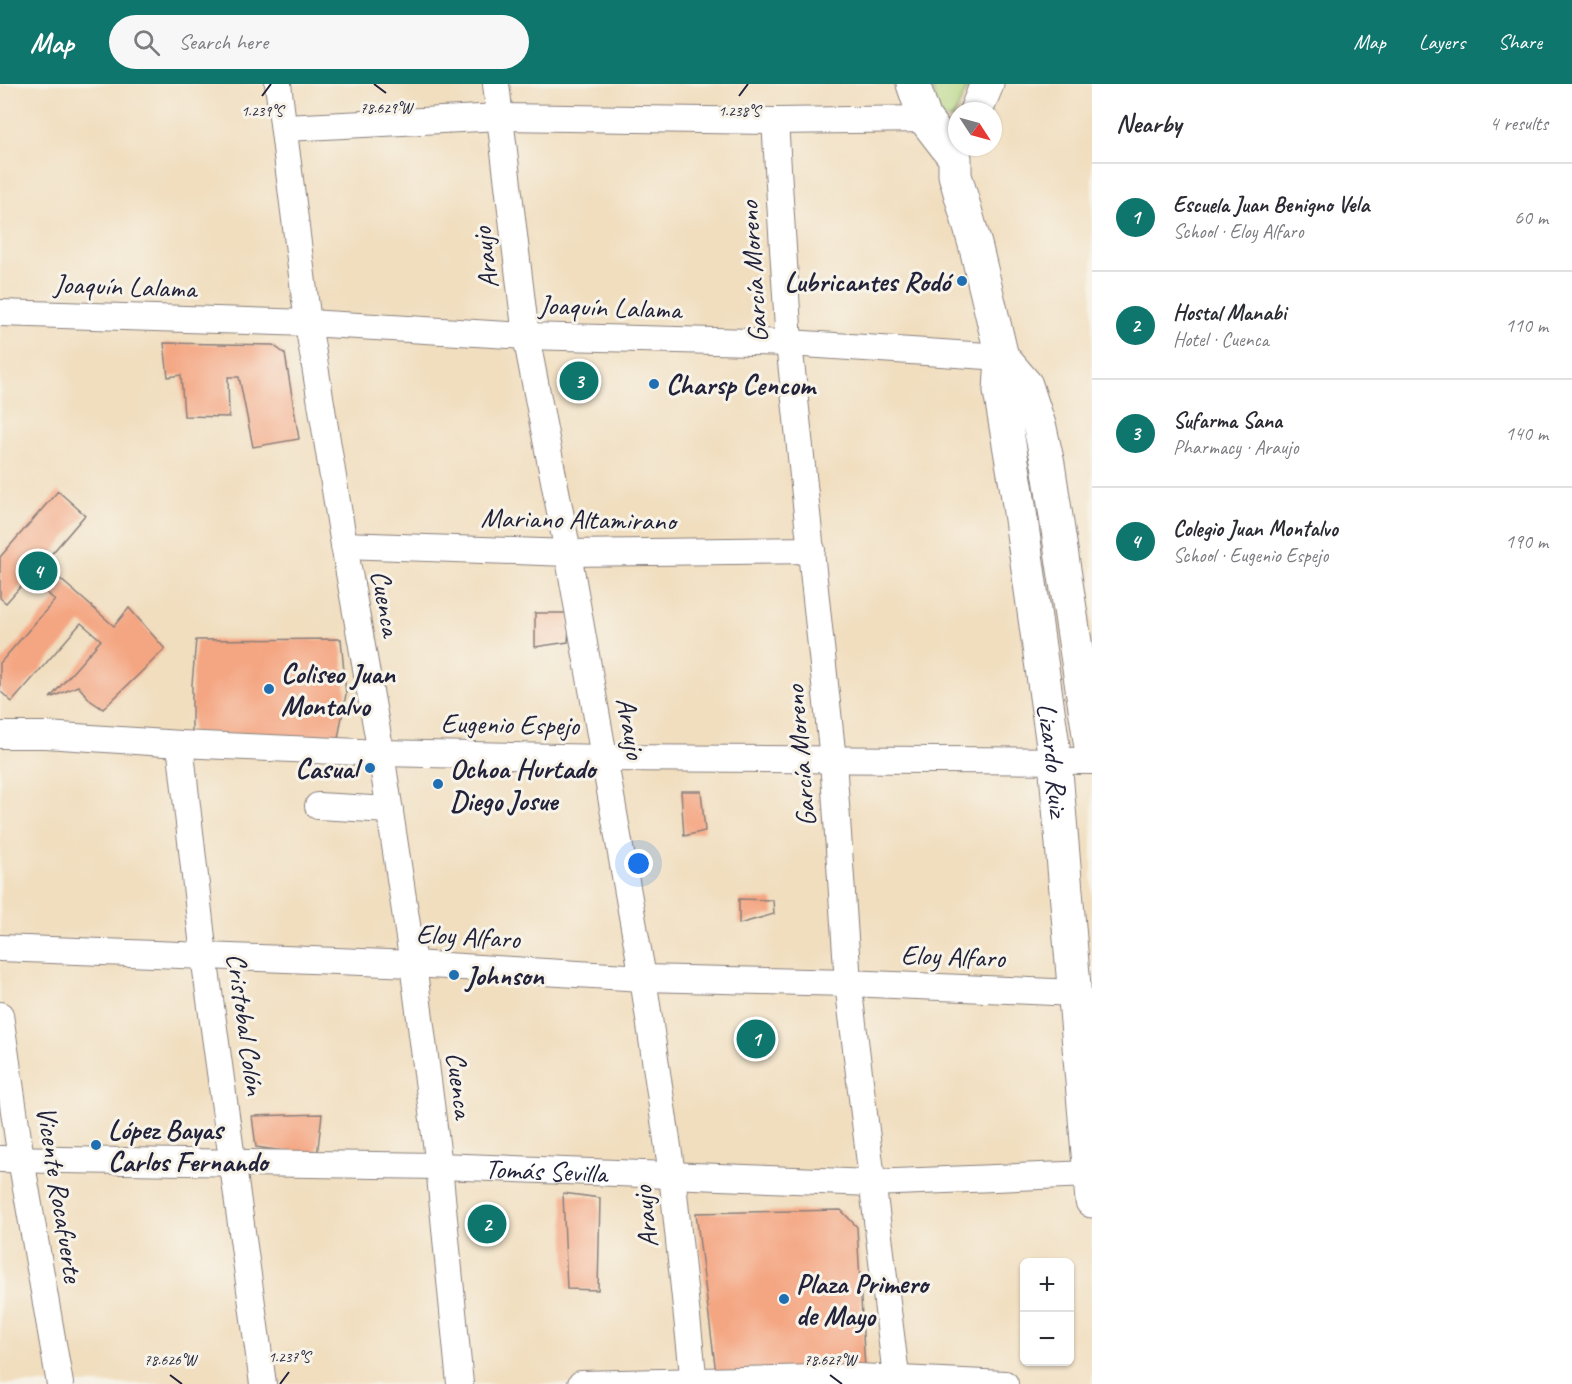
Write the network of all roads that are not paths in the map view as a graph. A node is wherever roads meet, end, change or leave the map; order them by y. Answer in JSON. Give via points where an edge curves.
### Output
{"nodes":[{"id":1,"x":278,"y":84,"type":"edge"},
{"id":2,"x":496,"y":84,"type":"edge"},
{"id":3,"x":913,"y":84,"type":"edge"},
{"id":4,"x":987,"y":84,"type":"edge"},
{"id":5,"x":979,"y":102,"type":"edge"},
{"id":6,"x":500,"y":117,"type":"junction"},
{"id":7,"x":925,"y":119,"type":"junction"},
{"id":8,"x":775,"y":121,"type":"junction"},
{"id":9,"x":285,"y":128,"type":"junction"},
{"id":10,"x":948,"y":143,"type":"edge"},
{"id":11,"x":958,"y":156,"type":"edge"},
{"id":12,"x":0,"y":313,"type":"edge"},
{"id":13,"x":308,"y":323,"type":"junction"},
{"id":14,"x":526,"y":336,"type":"junction"},
{"id":15,"x":789,"y":344,"type":"junction"},
{"id":16,"x":1002,"y":357,"type":"junction"},
{"id":17,"x":344,"y":545,"type":"junction"},
{"id":18,"x":812,"y":550,"type":"junction"},
{"id":19,"x":568,"y":553,"type":"junction"},
{"id":20,"x":0,"y":735,"type":"edge"},
{"id":21,"x":180,"y":744,"type":"junction"},
{"id":22,"x":381,"y":753,"type":"junction"},
{"id":23,"x":1092,"y":754,"type":"edge"},
{"id":24,"x":604,"y":758,"type":"junction"},
{"id":25,"x":833,"y":760,"type":"junction"},
{"id":26,"x":1056,"y":760,"type":"junction"},
{"id":27,"x":1092,"y":761,"type":"edge"},
{"id":28,"x":318,"y":807,"type":"dead end"},
{"id":29,"x":390,"y":810,"type":"junction"},
{"id":30,"x":0,"y":948,"type":"edge"},
{"id":31,"x":204,"y":956,"type":"junction"},
{"id":32,"x":412,"y":964,"type":"junction"},
{"id":33,"x":643,"y":978,"type":"junction"},
{"id":34,"x":848,"y":983,"type":"junction"},
{"id":35,"x":1076,"y":993,"type":"junction"},
{"id":36,"x":0,"y":1015,"type":"edge"},
{"id":37,"x":11,"y":1159,"type":"edge"},
{"id":38,"x":233,"y":1162,"type":"junction"},
{"id":39,"x":439,"y":1166,"type":"junction"},
{"id":40,"x":672,"y":1174,"type":"junction"},
{"id":41,"x":872,"y":1183,"type":"junction"},
{"id":42,"x":1092,"y":1183,"type":"edge"},
{"id":43,"x":897,"y":1381,"type":"edge"},
{"id":44,"x":694,"y":1382,"type":"edge"},
{"id":45,"x":60,"y":1384,"type":"edge"},
{"id":46,"x":263,"y":1384,"type":"edge"},
{"id":47,"x":460,"y":1384,"type":"edge"},
{"id":48,"x":581,"y":1384,"type":"edge"},
{"id":49,"x":1005,"y":1384,"type":"edge"}],
"edges":[{"from":1,"to":9,"type":"street","name":"Cuenca"},
{"from":2,"to":6,"type":"street","name":"Araujo"},
{"from":3,"to":7,"type":"main road","name":"Lizardo Ruiz"},
{"from":4,"to":5,"type":"main road"},
{"from":6,"to":8,"type":"street"},
{"from":6,"to":9,"type":"street"},
{"from":6,"to":14,"type":"street","name":"Araujo"},
{"from":7,"to":8,"type":"street"},
{"from":7,"to":10,"type":"main road","name":"Lizardo Ruiz"},
{"from":8,"to":15,"type":"street","name":"García Moreno"},
{"from":9,"to":13,"type":"street","name":"Cuenca"},
{"from":11,"to":16,"type":"main road","name":"Lizardo Ruiz","via":[[955,175]]},
{"from":12,"to":13,"type":"street","name":"Joaquín Lalama"},
{"from":13,"to":14,"type":"street","name":"Joaquín Lalama"},
{"from":13,"to":17,"type":"street","name":"Cuenca"},
{"from":14,"to":15,"type":"street","name":"Joaquín Lalama"},
{"from":14,"to":19,"type":"street","name":"Araujo"},
{"from":15,"to":16,"type":"street","name":"Joaquín Lalama"},
{"from":15,"to":18,"type":"street","name":"García Moreno"},
{"from":16,"to":23,"type":"main road","name":"Lizardo Ruiz","via":[[1026,385],[1040,428]]},
{"from":16,"to":26,"type":"main road","name":"Lizardo Ruiz","via":[[1000,391]]},
{"from":17,"to":19,"type":"street","name":"Mariano Altamirano"},
{"from":17,"to":22,"type":"street","name":"Cuenca"},
{"from":18,"to":19,"type":"street","name":"Mariano Altamirano"},
{"from":18,"to":25,"type":"street","name":"García Moreno"},
{"from":19,"to":24,"type":"street","name":"Araujo"},
{"from":20,"to":21,"type":"street","name":"Eugenio Espejo"},
{"from":21,"to":22,"type":"street","name":"Eugenio Espejo"},
{"from":21,"to":31,"type":"street","name":"Cristobal Colón"},
{"from":22,"to":24,"type":"street","name":"Eugenio Espejo"},
{"from":22,"to":29,"type":"street","name":"Cuenca"},
{"from":24,"to":25,"type":"street","name":"Eugenio Espejo"},
{"from":24,"to":33,"type":"street","name":"Araujo"},
{"from":25,"to":26,"type":"street","name":"Eugenio Espejo"},
{"from":25,"to":34,"type":"street","name":"García Moreno"},
{"from":26,"to":27,"type":"street","name":"Eugenio Espejo"},
{"from":26,"to":35,"type":"main road","name":"Lizardo Ruiz"},
{"from":28,"to":29,"type":"street"},
{"from":29,"to":32,"type":"street","name":"Cuenca"},
{"from":30,"to":31,"type":"street","name":"Eloy Alfaro"},
{"from":31,"to":32,"type":"street","name":"Eloy Alfaro"},
{"from":31,"to":38,"type":"street","name":"Cristobal Colón"},
{"from":32,"to":33,"type":"street","name":"Eloy Alfaro"},
{"from":32,"to":39,"type":"street","name":"Cuenca"},
{"from":33,"to":34,"type":"street","name":"Eloy Alfaro"},
{"from":33,"to":40,"type":"street","name":"Araujo"},
{"from":34,"to":35,"type":"street","name":"Eloy Alfaro"},
{"from":34,"to":41,"type":"street","name":"García Moreno"},
{"from":35,"to":42,"type":"main road","name":"Lizardo Ruiz"},
{"from":36,"to":37,"type":"street","name":"Vicente Rocafuerte"},
{"from":37,"to":38,"type":"street","name":"Tomás Sevilla"},
{"from":37,"to":45,"type":"street","name":"Vicente Rocafuerte"},
{"from":38,"to":39,"type":"street","name":"Tomás Sevilla"},
{"from":38,"to":46,"type":"street","name":"Cristobal Colón"},
{"from":39,"to":40,"type":"street","name":"Tomás Sevilla"},
{"from":39,"to":47,"type":"street","name":"Cuenca"},
{"from":40,"to":41,"type":"street","name":"Tomás Sevilla"},
{"from":40,"to":44,"type":"street","name":"Araujo"},
{"from":41,"to":42,"type":"street","name":"Tomás Sevilla"},
{"from":41,"to":43,"type":"street","name":"García Moreno"},
{"from":43,"to":44,"type":"street","via":[[858,1377]]},
{"from":43,"to":49,"type":"street"},
{"from":44,"to":48,"type":"street"}]}
